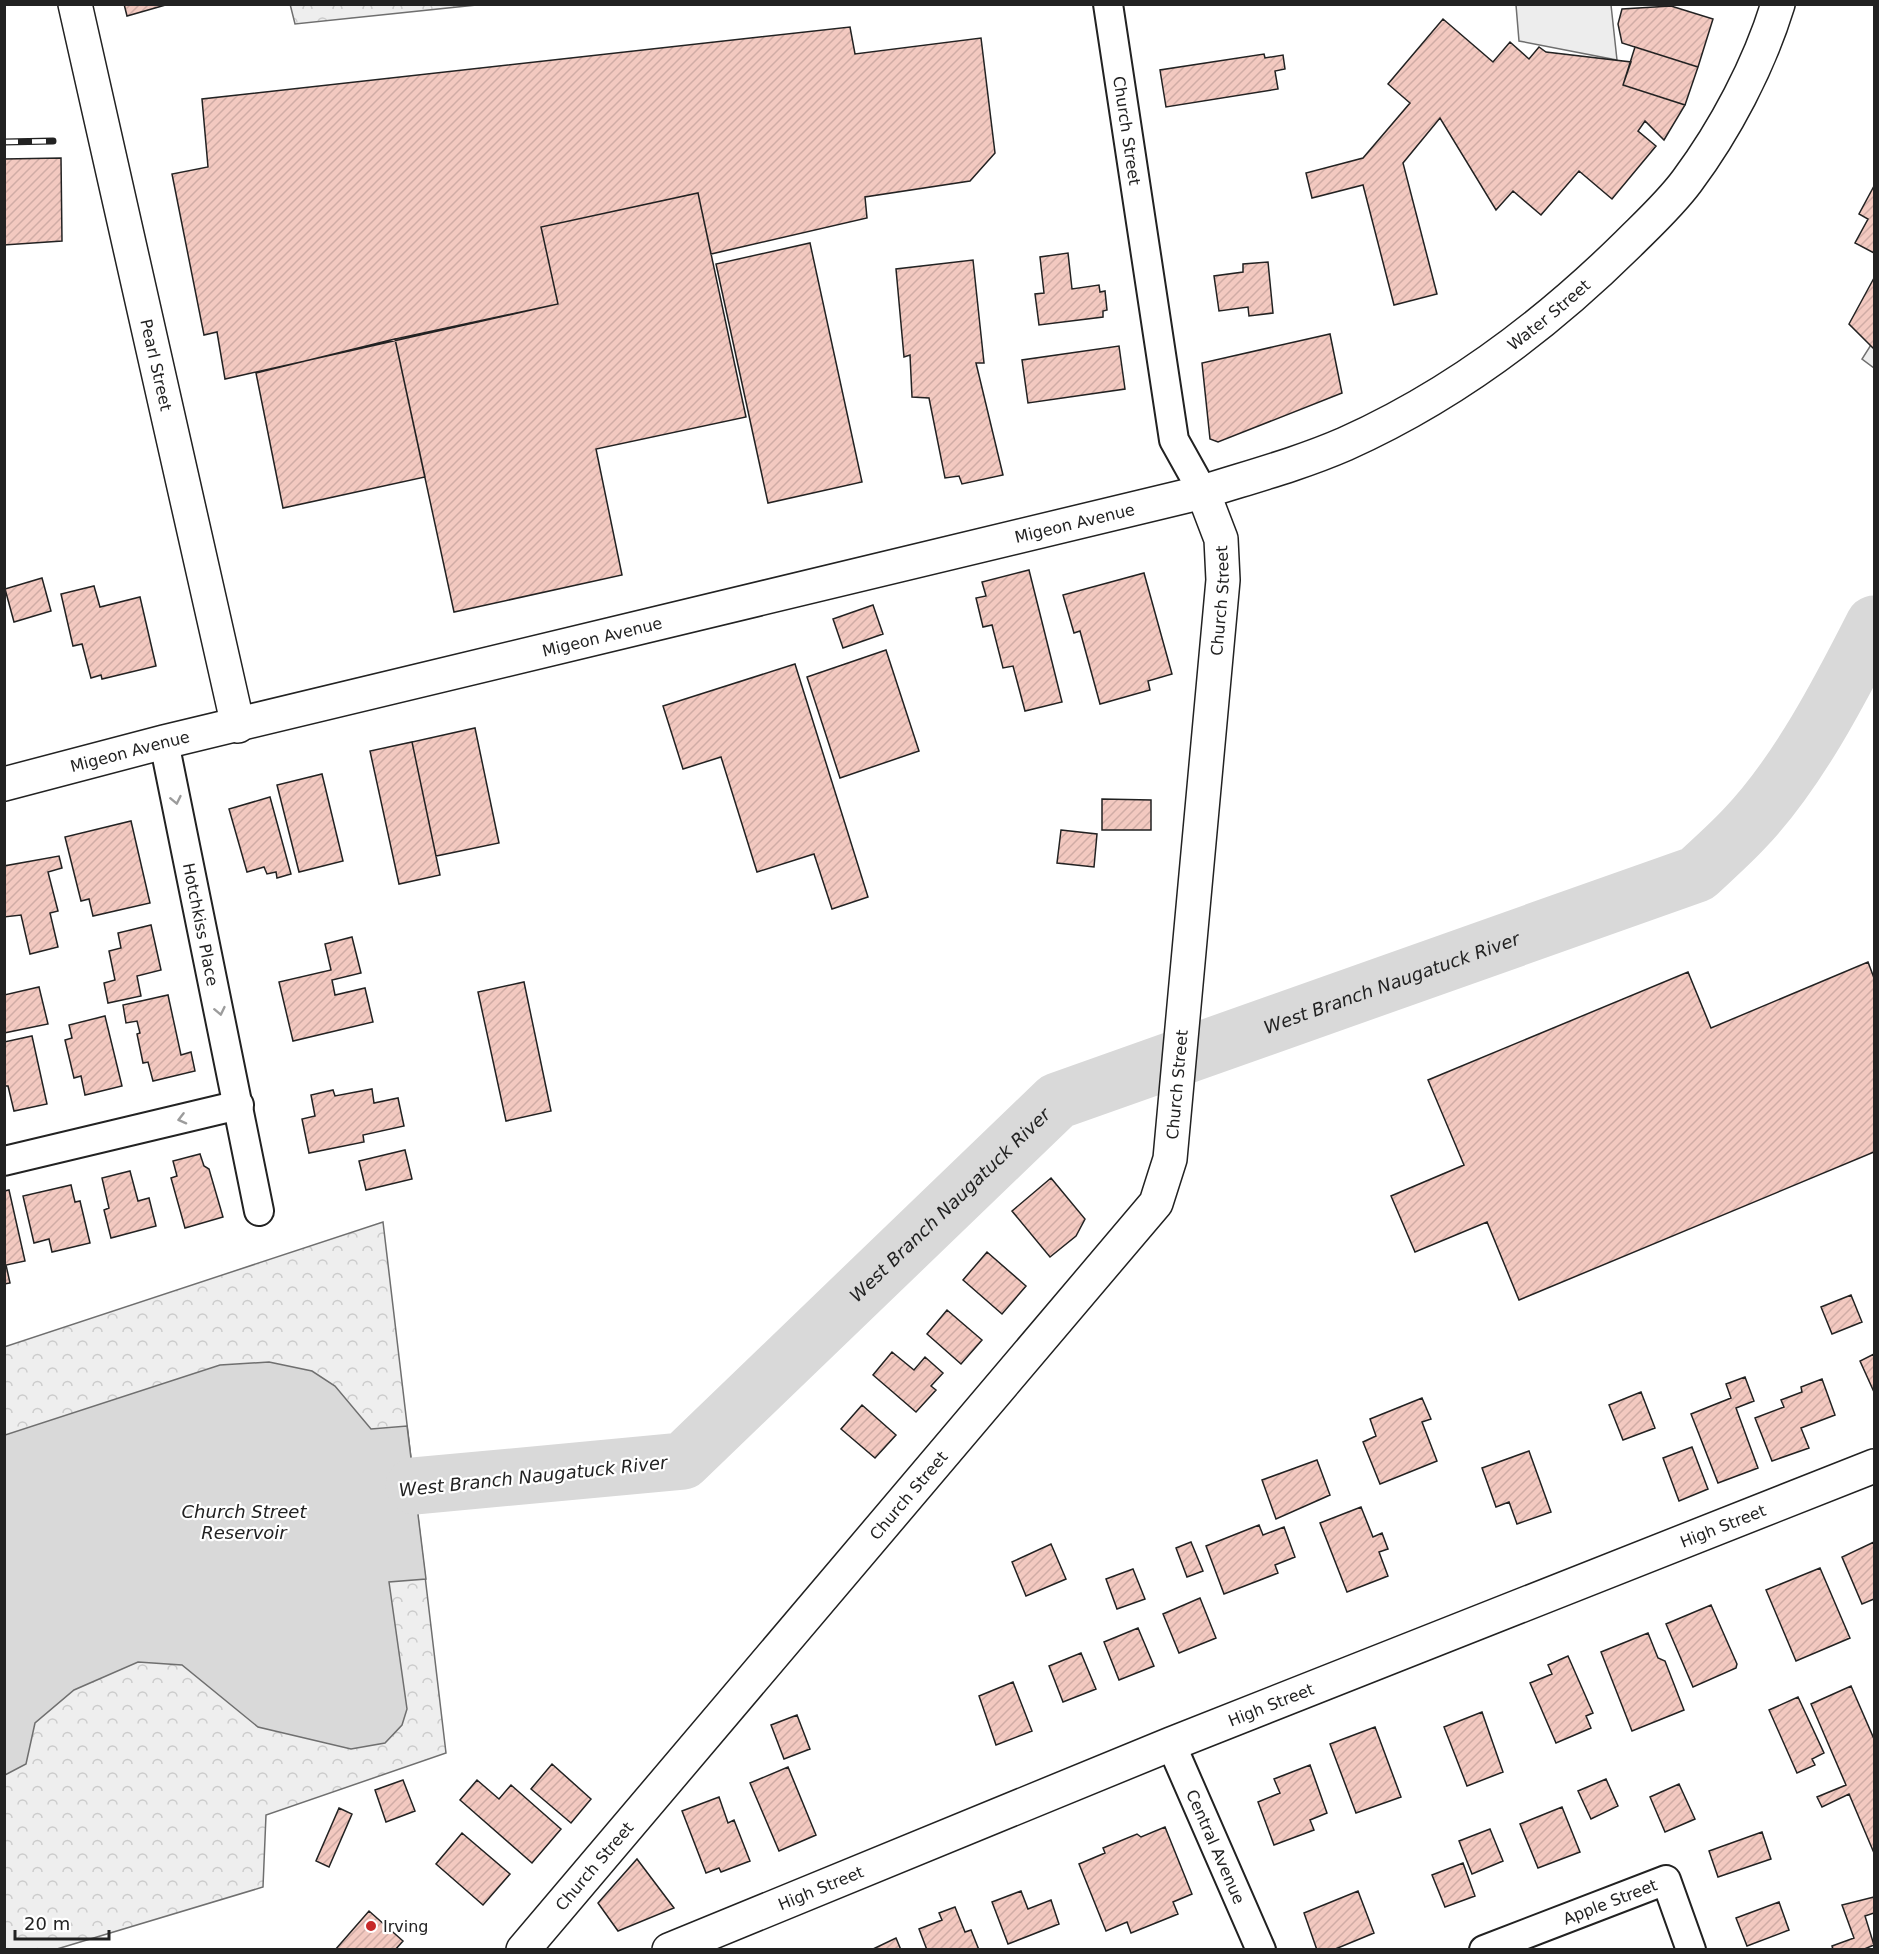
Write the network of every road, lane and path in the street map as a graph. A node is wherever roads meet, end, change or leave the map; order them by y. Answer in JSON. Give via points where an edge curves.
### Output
{"nodes":[{"id":1,"x":75,"y":4,"type":"edge"},
{"id":2,"x":1108,"y":4,"type":"edge"},
{"id":3,"x":1778,"y":4,"type":"edge"},
{"id":4,"x":1203,"y":492,"type":"junction"},
{"id":5,"x":238,"y":726,"type":"junction"},
{"id":6,"x":164,"y":742,"type":"junction"},
{"id":7,"x":4,"y":784,"type":"edge"},
{"id":8,"x":239,"y":1105,"type":"junction"},
{"id":9,"x":4,"y":1161,"type":"edge"},
{"id":10,"x":259,"y":1210,"type":"dead end"},
{"id":11,"x":1875,"y":1466,"type":"edge"},
{"id":12,"x":1171,"y":1744,"type":"junction"},
{"id":13,"x":523,"y":1950,"type":"edge"},
{"id":14,"x":669,"y":1950,"type":"edge"},
{"id":15,"x":1261,"y":1950,"type":"edge"},
{"id":16,"x":1484,"y":1950,"type":"edge"},
{"id":17,"x":1691,"y":1950,"type":"edge"}],
"edges":[{"from":1,"to":5,"type":"street","name":"Pearl Street"},
{"from":2,"to":4,"type":"street","name":"Church Street","via":[[1174,440]]},
{"from":3,"to":4,"type":"street","name":"Water Street","via":[[1769,33],[1736,100],[1686,183],[1546,320],[1423,403],[1345,444]]},
{"from":4,"to":5,"type":"street","name":"Migeon Avenue"},
{"from":4,"to":13,"type":"street","name":"Church Street","via":[[1221,539],[1223,580],[1170,1159],[1156,1203]]},
{"from":5,"to":6,"type":"street","name":"Migeon Avenue"},
{"from":6,"to":7,"type":"street","name":"Migeon Avenue"},
{"from":6,"to":8,"type":"street","name":"Hotchkiss Place","one_way":true},
{"from":8,"to":9,"type":"street","one_way":true},
{"from":8,"to":10,"type":"street","name":"Hotchkiss Place"},
{"from":11,"to":12,"type":"street","name":"High Street"},
{"from":12,"to":14,"type":"street","name":"High Street"},
{"from":12,"to":15,"type":"street","name":"Central Avenue"},
{"from":16,"to":17,"type":"street","name":"Apple Street","via":[[1666,1880]]}]}
